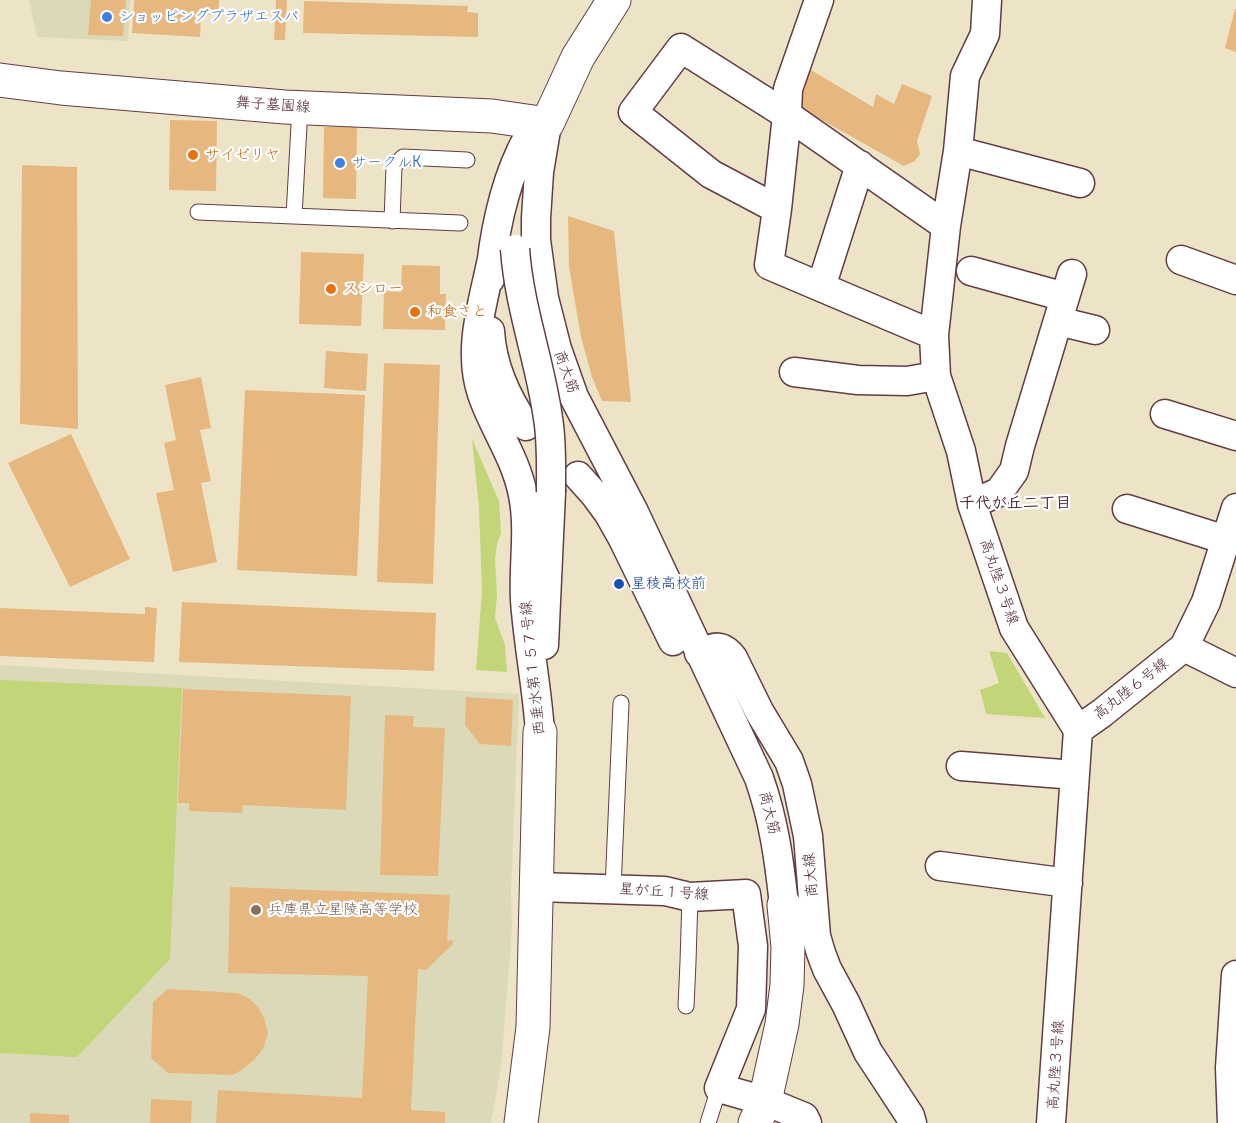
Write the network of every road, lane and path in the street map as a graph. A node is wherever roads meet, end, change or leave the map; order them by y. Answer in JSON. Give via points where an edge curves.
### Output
{"nodes":[{"id":1,"x":614,"y":0,"type":"edge"},
{"id":2,"x":819,"y":0,"type":"edge"},
{"id":3,"x":987,"y":0,"type":"edge"},
{"id":4,"x":0,"y":80,"type":"edge"},
{"id":5,"x":300,"y":107,"type":"junction"},
{"id":6,"x":787,"y":115,"type":"junction"},
{"id":7,"x":544,"y":136,"type":"junction"},
{"id":8,"x":958,"y":151,"type":"junction"},
{"id":9,"x":467,"y":160,"type":"dead end"},
{"id":10,"x":860,"y":165,"type":"junction"},
{"id":11,"x":1080,"y":183,"type":"dead end"},
{"id":12,"x":777,"y":209,"type":"junction"},
{"id":13,"x":198,"y":212,"type":"dead end"},
{"id":14,"x":294,"y":216,"type":"junction"},
{"id":15,"x":392,"y":220,"type":"junction"},
{"id":16,"x":460,"y":223,"type":"dead end"},
{"id":17,"x":946,"y":226,"type":"junction"},
{"id":18,"x":503,"y":254,"type":"junction"},
{"id":19,"x":1181,"y":260,"type":"dead end"},
{"id":20,"x":971,"y":271,"type":"dead end"},
{"id":21,"x":1236,"y":280,"type":"edge"},
{"id":22,"x":821,"y":287,"type":"junction"},
{"id":23,"x":1065,"y":298,"type":"junction"},
{"id":24,"x":1095,"y":330,"type":"dead end"},
{"id":25,"x":934,"y":335,"type":"junction"},
{"id":26,"x":794,"y":372,"type":"dead end"},
{"id":27,"x":936,"y":376,"type":"junction"},
{"id":28,"x":1165,"y":414,"type":"dead end"},
{"id":29,"x":526,"y":426,"type":"dead end"},
{"id":30,"x":1236,"y":436,"type":"edge"},
{"id":31,"x":578,"y":476,"type":"dead end"},
{"id":32,"x":972,"y":504,"type":"junction"},
{"id":33,"x":1127,"y":508,"type":"dead end"},
{"id":34,"x":1236,"y":508,"type":"edge"},
{"id":35,"x":1226,"y":540,"type":"junction"},
{"id":36,"x":1184,"y":647,"type":"junction"},
{"id":37,"x":699,"y":652,"type":"junction"},
{"id":38,"x":1236,"y":673,"type":"edge"},
{"id":39,"x":621,"y":703,"type":"dead end"},
{"id":40,"x":1078,"y":730,"type":"junction"},
{"id":41,"x":540,"y":732,"type":"junction"},
{"id":42,"x":961,"y":766,"type":"dead end"},
{"id":43,"x":1075,"y":775,"type":"junction"},
{"id":44,"x":940,"y":866,"type":"dead end"},
{"id":45,"x":1068,"y":883,"type":"junction"},
{"id":46,"x":537,"y":887,"type":"junction"},
{"id":47,"x":613,"y":889,"type":"junction"},
{"id":48,"x":690,"y":897,"type":"junction"},
{"id":49,"x":784,"y":904,"type":"junction"},
{"id":50,"x":1236,"y":975,"type":"edge"},
{"id":51,"x":686,"y":1006,"type":"dead end"},
{"id":52,"x":719,"y":1088,"type":"junction"},
{"id":53,"x":760,"y":1112,"type":"edge"},
{"id":54,"x":521,"y":1123,"type":"edge"},
{"id":55,"x":708,"y":1123,"type":"edge"},
{"id":56,"x":807,"y":1123,"type":"edge"},
{"id":57,"x":912,"y":1123,"type":"edge"},
{"id":58,"x":1051,"y":1123,"type":"edge"},
{"id":59,"x":1232,"y":1123,"type":"edge"}],
"edges":[{"from":1,"to":7,"type":"street","via":[[578,57]]},
{"from":2,"to":6,"type":"street","via":[[788,89]]},
{"from":3,"to":8,"type":"street","name":"高丸陸３号線","via":[[985,34],[964,76]]},
{"from":4,"to":5,"type":"street","name":"舞子墓園線"},
{"from":5,"to":7,"type":"street","name":"舞子墓園線","via":[[492,117]]},
{"from":5,"to":14,"type":"lane"},
{"from":6,"to":10,"type":"street"},
{"from":6,"to":12,"type":"street"},
{"from":6,"to":12,"type":"street","via":[[681,48],[633,112],[711,174]]},
{"from":7,"to":18,"type":"street","via":[[516,229]]},
{"from":7,"to":37,"type":"street","name":"商大筋","via":[[536,240],[556,349],[574,397],[634,512]]},
{"from":8,"to":11,"type":"street"},
{"from":8,"to":17,"type":"street","name":"高丸陸３号線"},
{"from":9,"to":15,"type":"lane","via":[[403,157],[394,166]]},
{"from":10,"to":17,"type":"street"},
{"from":10,"to":22,"type":"street"},
{"from":12,"to":22,"type":"street","via":[[769,265]]},
{"from":13,"to":14,"type":"lane"},
{"from":14,"to":15,"type":"lane"},
{"from":15,"to":16,"type":"lane"},
{"from":17,"to":25,"type":"street","name":"高丸陸３号線"},
{"from":18,"to":29,"type":"street","via":[[489,316],[493,352],[503,387]]},
{"from":18,"to":41,"type":"street","bridge":true,"via":[[519,289],[544,393],[550,441]]},
{"from":18,"to":41,"type":"street","name":"西垂水第１５７号線","via":[[478,328],[477,373],[524,496],[526,607]]},
{"from":19,"to":21,"type":"street"},
{"from":20,"to":23,"type":"street"},
{"from":22,"to":25,"type":"street"},
{"from":23,"to":24,"type":"street"},
{"from":23,"to":32,"type":"street","via":[[1014,471],[999,492]]},
{"from":25,"to":27,"type":"street","name":"高丸陸３号線"},
{"from":26,"to":27,"type":"street","via":[[858,380],[908,381]]},
{"from":27,"to":32,"type":"street","name":"高丸陸３号線","via":[[961,451]]},
{"from":28,"to":30,"type":"street"},
{"from":31,"to":49,"type":"street","name":"商大筋","via":[[600,501],[622,537],[743,786],[764,833]]},
{"from":32,"to":40,"type":"street","name":"高丸陸３号線","via":[[1014,628]]},
{"from":33,"to":35,"type":"street"},
{"from":34,"to":35,"type":"street"},
{"from":35,"to":36,"type":"street","via":[[1206,602]]},
{"from":36,"to":38,"type":"street"},
{"from":36,"to":40,"type":"street","name":"高丸陸６号線"},
{"from":37,"to":49,"type":"street","name":"商大筋","via":[[750,756],[768,804]]},
{"from":37,"to":57,"type":"street","name":"商大線","via":[[720,647],[728,651],[789,761],[798,784],[808,836],[820,953],[868,1052]]},
{"from":39,"to":47,"type":"lane"},
{"from":40,"to":43,"type":"street","name":"高丸陸３号線"},
{"from":41,"to":46,"type":"street","name":"西垂水第１５７号線"},
{"from":42,"to":43,"type":"street"},
{"from":43,"to":45,"type":"street","name":"高丸陸３号線"},
{"from":44,"to":45,"type":"street"},
{"from":45,"to":58,"type":"street","name":"高丸陸３号線"},
{"from":46,"to":47,"type":"street","name":"星が丘１号線"},
{"from":46,"to":54,"type":"street","name":"西垂水第１５７号線","via":[[533,1028]]},
{"from":47,"to":48,"type":"street","name":"星が丘１号線","via":[[664,891]]},
{"from":48,"to":51,"type":"lane"},
{"from":48,"to":52,"type":"street","name":"星が丘１号線","via":[[746,894],[753,946],[751,1009]]},
{"from":49,"to":53,"type":"street","name":"商大筋","via":[[788,985],[783,1024]]},
{"from":50,"to":59,"type":"street","via":[[1230,1068]]},
{"from":52,"to":53,"type":"street"},
{"from":52,"to":55,"type":"lane"},
{"from":53,"to":56,"type":"street","via":[[804,1117]]}]}
